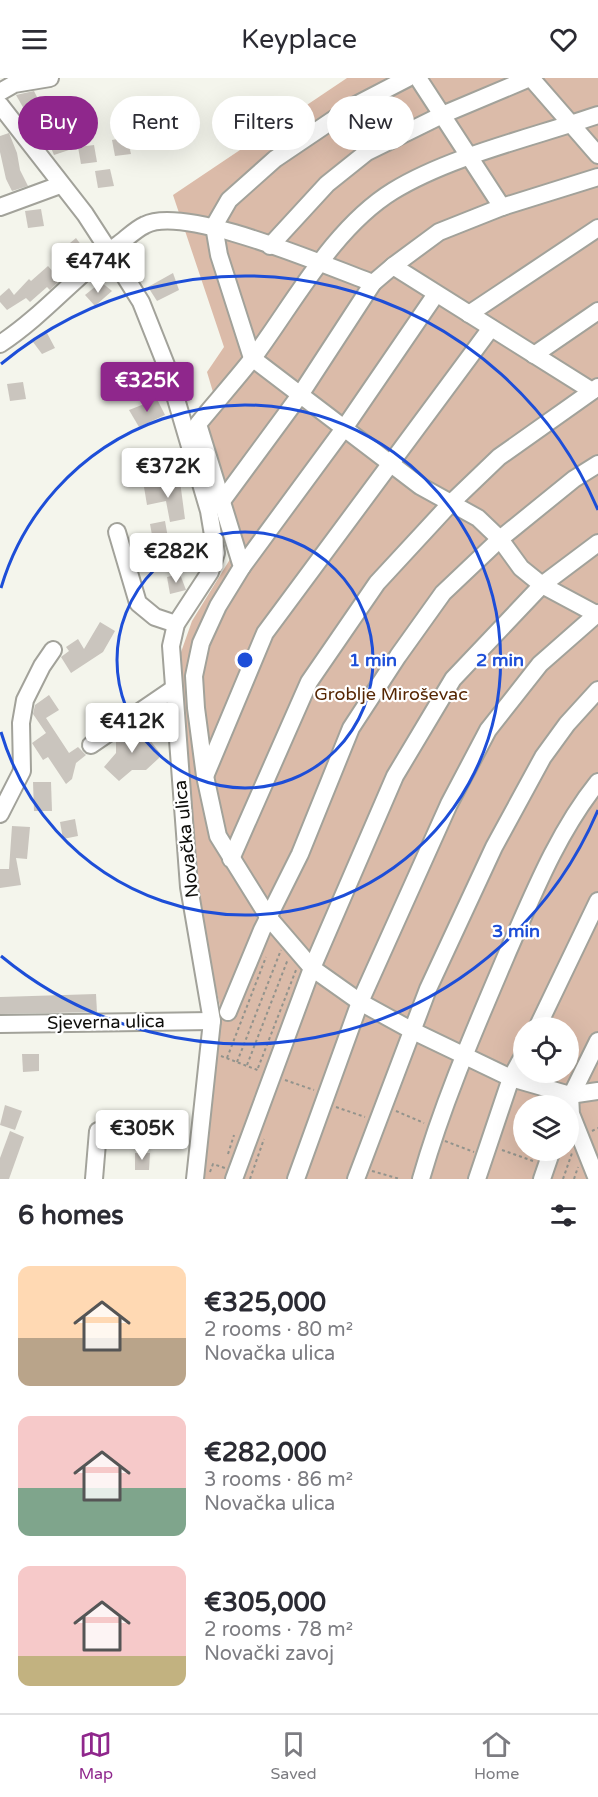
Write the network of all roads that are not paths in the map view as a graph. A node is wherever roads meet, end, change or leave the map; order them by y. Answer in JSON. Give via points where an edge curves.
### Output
{"nodes":[{"id":1,"x":50,"y":78,"type":"edge"},
{"id":2,"x":408,"y":78,"type":"edge"},
{"id":3,"x":418,"y":78,"type":"edge"},
{"id":4,"x":531,"y":78,"type":"edge"},
{"id":5,"x":0,"y":92,"type":"edge"},
{"id":6,"x":0,"y":105,"type":"edge"},
{"id":7,"x":442,"y":115,"type":"junction"},
{"id":8,"x":598,"y":115,"type":"edge"},
{"id":9,"x":5,"y":124,"type":"edge"},
{"id":10,"x":572,"y":124,"type":"junction"},
{"id":11,"x":598,"y":155,"type":"edge"},
{"id":12,"x":471,"y":158,"type":"junction"},
{"id":13,"x":598,"y":177,"type":"edge"},
{"id":14,"x":60,"y":185,"type":"junction"},
{"id":15,"x":0,"y":207,"type":"edge"},
{"id":16,"x":501,"y":207,"type":"junction"},
{"id":17,"x":214,"y":226,"type":"junction"},
{"id":18,"x":598,"y":228,"type":"edge"},
{"id":19,"x":270,"y":246,"type":"junction"},
{"id":20,"x":109,"y":251,"type":"junction"},
{"id":21,"x":317,"y":264,"type":"junction"},
{"id":22,"x":393,"y":266,"type":"junction"},
{"id":23,"x":373,"y":283,"type":"junction"},
{"id":24,"x":436,"y":294,"type":"junction"},
{"id":25,"x":598,"y":312,"type":"edge"},
{"id":26,"x":469,"y":314,"type":"junction"},
{"id":27,"x":491,"y":328,"type":"junction"},
{"id":28,"x":0,"y":344,"type":"edge"},
{"id":29,"x":534,"y":355,"type":"junction"},
{"id":30,"x":252,"y":358,"type":"junction"},
{"id":31,"x":595,"y":389,"type":"edge"},
{"id":32,"x":300,"y":395,"type":"junction"},
{"id":33,"x":345,"y":427,"type":"junction"},
{"id":34,"x":393,"y":464,"type":"junction"},
{"id":35,"x":598,"y":464,"type":"edge"},
{"id":36,"x":222,"y":501,"type":"junction"},
{"id":37,"x":450,"y":504,"type":"junction"},
{"id":38,"x":117,"y":532,"type":"dead end"},
{"id":39,"x":500,"y":538,"type":"junction"},
{"id":40,"x":598,"y":543,"type":"edge"},
{"id":41,"x":242,"y":567,"type":"junction"},
{"id":42,"x":542,"y":585,"type":"junction"},
{"id":43,"x":598,"y":614,"type":"edge"},
{"id":44,"x":176,"y":624,"type":"junction"},
{"id":45,"x":53,"y":650,"type":"dead end"},
{"id":46,"x":173,"y":689,"type":"junction"},
{"id":47,"x":598,"y":690,"type":"edge"},
{"id":48,"x":90,"y":745,"type":"dead end"},
{"id":49,"x":205,"y":776,"type":"junction"},
{"id":50,"x":598,"y":782,"type":"edge"},
{"id":51,"x":0,"y":814,"type":"edge"},
{"id":52,"x":231,"y":860,"type":"junction"},
{"id":53,"x":598,"y":902,"type":"edge"},
{"id":54,"x":269,"y":918,"type":"junction"},
{"id":55,"x":304,"y":968,"type":"junction"},
{"id":56,"x":360,"y":1002,"type":"junction"},
{"id":57,"x":228,"y":1012,"type":"dead end"},
{"id":58,"x":542,"y":1017,"type":"edge"},
{"id":59,"x":212,"y":1021,"type":"junction"},
{"id":60,"x":0,"y":1024,"type":"edge"},
{"id":61,"x":411,"y":1030,"type":"junction"},
{"id":62,"x":598,"y":1041,"type":"edge"},
{"id":63,"x":463,"y":1056,"type":"junction"},
{"id":64,"x":513,"y":1074,"type":"edge"},
{"id":65,"x":511,"y":1078,"type":"junction"},
{"id":66,"x":598,"y":1091,"type":"edge"},
{"id":67,"x":555,"y":1095,"type":"edge"},
{"id":68,"x":571,"y":1095,"type":"edge"},
{"id":69,"x":579,"y":1097,"type":"edge"},
{"id":70,"x":98,"y":1131,"type":"dead end"},
{"id":71,"x":579,"y":1134,"type":"edge"},
{"id":72,"x":358,"y":1173,"type":"edge"},
{"id":73,"x":235,"y":1176,"type":"edge"},
{"id":74,"x":94,"y":1179,"type":"edge"},
{"id":75,"x":195,"y":1179,"type":"edge"},
{"id":76,"x":296,"y":1179,"type":"edge"},
{"id":77,"x":421,"y":1179,"type":"edge"},
{"id":78,"x":477,"y":1179,"type":"edge"},
{"id":79,"x":597,"y":1179,"type":"edge"}],
"edges":[{"from":1,"to":5,"type":"street","via":[[14,84]]},
{"from":2,"to":17,"type":"street","via":[[352,107],[275,159],[229,200]]},
{"from":3,"to":7,"type":"street"},
{"from":4,"to":7,"type":"street"},
{"from":4,"to":10,"type":"street"},
{"from":6,"to":9,"type":"street","name":"Novačka ulica"},
{"from":7,"to":12,"type":"street"},
{"from":7,"to":19,"type":"street","via":[[367,152],[327,184]]},
{"from":8,"to":10,"type":"street"},
{"from":9,"to":14,"type":"street","name":"Novačka ulica"},
{"from":10,"to":11,"type":"street"},
{"from":10,"to":12,"type":"street"},
{"from":12,"to":16,"type":"street"},
{"from":12,"to":21,"type":"street","via":[[391,192]]},
{"from":13,"to":16,"type":"street"},
{"from":14,"to":15,"type":"street"},
{"from":14,"to":20,"type":"street","name":"Novačka ulica"},
{"from":16,"to":22,"type":"street","via":[[439,232]]},
{"from":17,"to":19,"type":"street"},
{"from":17,"to":20,"type":"street","via":[[182,222],[146,224]]},
{"from":17,"to":30,"type":"street","via":[[219,255]]},
{"from":18,"to":26,"type":"street"},
{"from":19,"to":21,"type":"street"},
{"from":20,"to":28,"type":"street","via":[[23,329]]},
{"from":20,"to":44,"type":"street","name":"Novačka ulica","via":[[141,302],[166,365],[211,521],[216,553],[210,572]]},
{"from":21,"to":23,"type":"street"},
{"from":21,"to":30,"type":"street"},
{"from":22,"to":23,"type":"street"},
{"from":22,"to":24,"type":"street"},
{"from":23,"to":32,"type":"street"},
{"from":24,"to":26,"type":"street"},
{"from":24,"to":33,"type":"street"},
{"from":25,"to":29,"type":"street"},
{"from":26,"to":27,"type":"street"},
{"from":27,"to":29,"type":"street"},
{"from":27,"to":34,"type":"street"},
{"from":29,"to":31,"type":"street"},
{"from":30,"to":32,"type":"street"},
{"from":30,"to":36,"type":"street","via":[[198,424]]},
{"from":31,"to":37,"type":"street","via":[[499,457]]},
{"from":32,"to":33,"type":"street"},
{"from":32,"to":36,"type":"street"},
{"from":33,"to":34,"type":"street"},
{"from":33,"to":41,"type":"street"},
{"from":34,"to":37,"type":"street"},
{"from":34,"to":49,"type":"street","via":[[333,538],[265,633]]},
{"from":35,"to":39,"type":"street"},
{"from":36,"to":41,"type":"street"},
{"from":37,"to":39,"type":"street","via":[[478,518]]},
{"from":37,"to":52,"type":"street","via":[[377,583],[309,682]]},
{"from":38,"to":44,"type":"street","via":[[138,603],[155,617]]},
{"from":39,"to":42,"type":"street","via":[[521,568]]},
{"from":39,"to":54,"type":"street","via":[[443,593],[351,728],[300,854]]},
{"from":40,"to":42,"type":"street"},
{"from":41,"to":49,"type":"street","via":[[201,643],[194,676]]},
{"from":42,"to":43,"type":"street"},
{"from":42,"to":55,"type":"street","via":[[453,679],[394,776]]},
{"from":43,"to":56,"type":"street","via":[[540,664],[488,730],[449,804]]},
{"from":44,"to":46,"type":"street","name":"Novačka ulica","via":[[171,646]]},
{"from":45,"to":51,"type":"street","via":[[25,700],[21,723],[22,771]]},
{"from":46,"to":48,"type":"street"},
{"from":46,"to":59,"type":"street","name":"Novačka ulica","via":[[189,887]]},
{"from":47,"to":61,"type":"street","via":[[567,724],[528,780]]},
{"from":49,"to":52,"type":"street","via":[[218,836]]},
{"from":50,"to":63,"type":"street","via":[[579,805],[534,893]]},
{"from":52,"to":54,"type":"street"},
{"from":53,"to":58,"type":"street"},
{"from":54,"to":55,"type":"street"},
{"from":54,"to":57,"type":"street"},
{"from":55,"to":56,"type":"street"},
{"from":55,"to":73,"type":"street"},
{"from":56,"to":61,"type":"street"},
{"from":56,"to":76,"type":"street"},
{"from":59,"to":60,"type":"street","name":"Sjeverna ulica"},
{"from":59,"to":75,"type":"street","name":"Novačka ulica"},
{"from":61,"to":63,"type":"street"},
{"from":61,"to":72,"type":"street"},
{"from":62,"to":68,"type":"street"},
{"from":63,"to":65,"type":"street"},
{"from":63,"to":77,"type":"street"},
{"from":64,"to":65,"type":"street"},
{"from":65,"to":67,"type":"street"},
{"from":65,"to":78,"type":"street"},
{"from":66,"to":69,"type":"street"},
{"from":70,"to":74,"type":"street"},
{"from":71,"to":79,"type":"street"}]}
